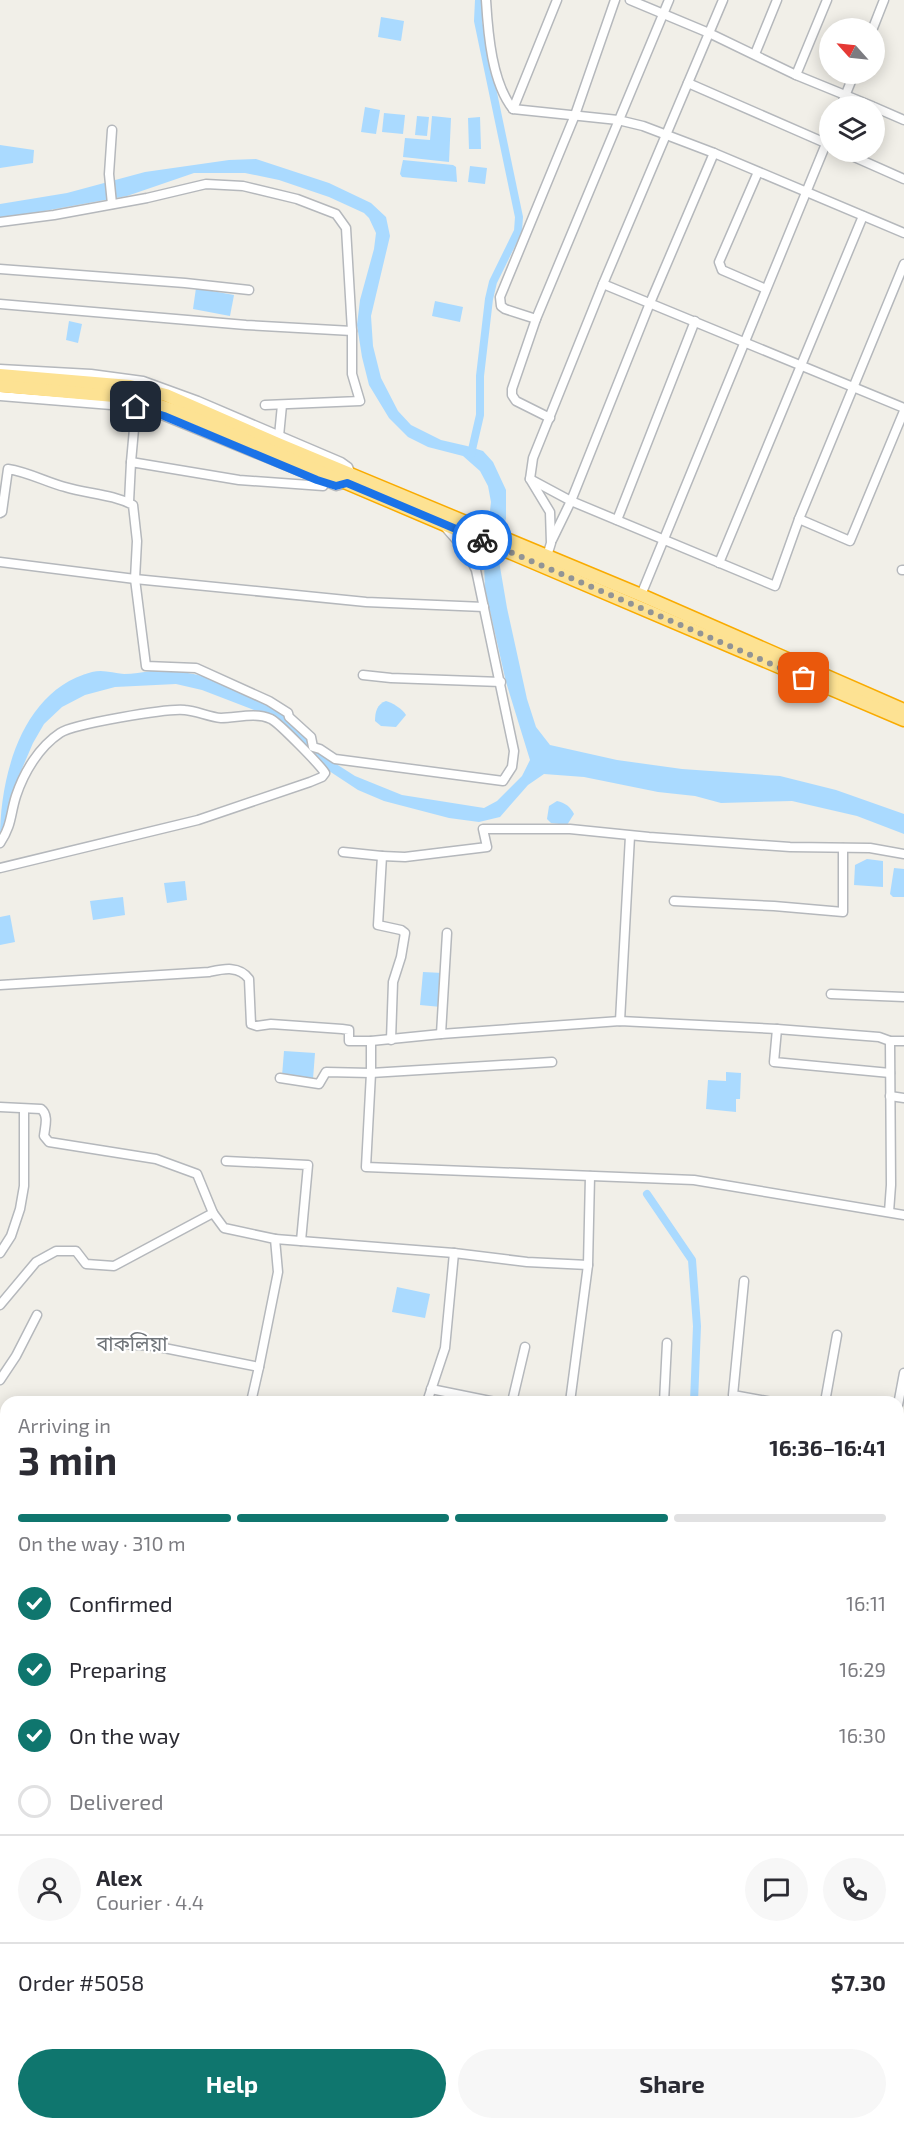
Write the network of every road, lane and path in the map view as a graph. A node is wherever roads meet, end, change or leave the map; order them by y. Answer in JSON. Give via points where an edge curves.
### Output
{"nodes":[{"id":1,"x":486,"y":0,"type":"edge"},
{"id":2,"x":557,"y":0,"type":"edge"},
{"id":3,"x":615,"y":0,"type":"edge"},
{"id":4,"x":630,"y":0,"type":"edge"},
{"id":5,"x":669,"y":0,"type":"edge"},
{"id":6,"x":723,"y":0,"type":"edge"},
{"id":7,"x":777,"y":0,"type":"edge"},
{"id":8,"x":827,"y":0,"type":"edge"},
{"id":9,"x":884,"y":0,"type":"edge"},
{"id":10,"x":662,"y":15,"type":"junction"},
{"id":11,"x":877,"y":18,"type":"edge"},
{"id":12,"x":709,"y":33,"type":"junction"},
{"id":13,"x":755,"y":54,"type":"junction"},
{"id":14,"x":796,"y":75,"type":"junction"},
{"id":15,"x":688,"y":83,"type":"junction"},
{"id":16,"x":850,"y":84,"type":"edge"},
{"id":17,"x":845,"y":95,"type":"joint"},
{"id":18,"x":513,"y":109,"type":"junction"},
{"id":19,"x":885,"y":111,"type":"edge"},
{"id":20,"x":575,"y":115,"type":"junction"},
{"id":21,"x":903,"y":116,"type":"edge"},
{"id":22,"x":618,"y":120,"type":"junction"},
{"id":23,"x":112,"y":130,"type":"dead end"},
{"id":24,"x":667,"y":134,"type":"junction"},
{"id":25,"x":819,"y":140,"type":"edge"},
{"id":26,"x":714,"y":153,"type":"junction"},
{"id":27,"x":820,"y":162,"type":"edge"},
{"id":28,"x":866,"y":162,"type":"edge"},
{"id":29,"x":758,"y":172,"type":"junction"},
{"id":30,"x":904,"y":178,"type":"edge"},
{"id":31,"x":806,"y":193,"type":"junction"},
{"id":32,"x":111,"y":202,"type":"junction"},
{"id":33,"x":863,"y":216,"type":"junction"},
{"id":34,"x":0,"y":222,"type":"edge"},
{"id":35,"x":904,"y":233,"type":"edge"},
{"id":36,"x":904,"y":264,"type":"edge"},
{"id":37,"x":0,"y":269,"type":"edge"},
{"id":38,"x":603,"y":284,"type":"junction"},
{"id":39,"x":766,"y":289,"type":"junction"},
{"id":40,"x":249,"y":290,"type":"dead end"},
{"id":41,"x":650,"y":303,"type":"junction"},
{"id":42,"x":0,"y":304,"type":"edge"},
{"id":43,"x":536,"y":320,"type":"junction"},
{"id":44,"x":695,"y":321,"type":"junction"},
{"id":45,"x":352,"y":331,"type":"junction"},
{"id":46,"x":744,"y":341,"type":"junction"},
{"id":47,"x":801,"y":365,"type":"junction"},
{"id":48,"x":0,"y":369,"type":"edge"},
{"id":49,"x":0,"y":375,"type":"edge"},
{"id":50,"x":0,"y":386,"type":"edge"},
{"id":51,"x":853,"y":386,"type":"junction"},
{"id":52,"x":0,"y":396,"type":"edge"},
{"id":53,"x":265,"y":405,"type":"dead end"},
{"id":54,"x":282,"y":405,"type":"junction"},
{"id":55,"x":136,"y":407,"type":"junction"},
{"id":56,"x":904,"y":409,"type":"edge"},
{"id":57,"x":229,"y":418,"type":"junction"},
{"id":58,"x":550,"y":418,"type":"junction"},
{"id":59,"x":198,"y":425,"type":"junction"},
{"id":60,"x":247,"y":426,"type":"junction"},
{"id":61,"x":279,"y":436,"type":"junction"},
{"id":62,"x":131,"y":462,"type":"junction"},
{"id":63,"x":4,"y":468,"type":"edge"},
{"id":64,"x":530,"y":479,"type":"junction"},
{"id":65,"x":345,"y":481,"type":"junction"},
{"id":66,"x":571,"y":501,"type":"junction"},
{"id":67,"x":129,"y":502,"type":"junction"},
{"id":68,"x":0,"y":513,"type":"edge"},
{"id":69,"x":799,"y":519,"type":"junction"},
{"id":70,"x":617,"y":520,"type":"junction"},
{"id":71,"x":439,"y":521,"type":"junction"},
{"id":72,"x":461,"y":525,"type":"junction"},
{"id":73,"x":664,"y":540,"type":"junction"},
{"id":74,"x":551,"y":543,"type":"junction"},
{"id":75,"x":525,"y":553,"type":"junction"},
{"id":76,"x":547,"y":556,"type":"junction"},
{"id":77,"x":0,"y":562,"type":"edge"},
{"id":78,"x":719,"y":563,"type":"junction"},
{"id":79,"x":135,"y":579,"type":"junction"},
{"id":80,"x":641,"y":595,"type":"junction"},
{"id":81,"x":484,"y":607,"type":"junction"},
{"id":82,"x":766,"y":656,"type":"junction"},
{"id":83,"x":363,"y":675,"type":"dead end"},
{"id":84,"x":501,"y":682,"type":"junction"},
{"id":85,"x":904,"y":710,"type":"edge"},
{"id":86,"x":904,"y":720,"type":"edge"},
{"id":87,"x":630,"y":836,"type":"junction"},
{"id":88,"x":0,"y":843,"type":"edge"},
{"id":89,"x":843,"y":848,"type":"junction"},
{"id":90,"x":343,"y":852,"type":"dead end"},
{"id":91,"x":904,"y":854,"type":"edge"},
{"id":92,"x":382,"y":856,"type":"junction"},
{"id":93,"x":0,"y":868,"type":"edge"},
{"id":94,"x":674,"y":902,"type":"dead end"},
{"id":95,"x":447,"y":933,"type":"dead end"},
{"id":96,"x":0,"y":985,"type":"edge"},
{"id":97,"x":831,"y":993,"type":"dead end"},
{"id":98,"x":904,"y":997,"type":"edge"},
{"id":99,"x":620,"y":1022,"type":"junction"},
{"id":100,"x":777,"y":1029,"type":"junction"},
{"id":101,"x":441,"y":1034,"type":"junction"},
{"id":102,"x":391,"y":1040,"type":"junction"},
{"id":103,"x":371,"y":1041,"type":"junction"},
{"id":104,"x":890,"y":1041,"type":"junction"},
{"id":105,"x":904,"y":1041,"type":"edge"},
{"id":106,"x":552,"y":1062,"type":"dead end"},
{"id":107,"x":371,"y":1073,"type":"junction"},
{"id":108,"x":890,"y":1073,"type":"junction"},
{"id":109,"x":280,"y":1078,"type":"dead end"},
{"id":110,"x":890,"y":1096,"type":"junction"},
{"id":111,"x":904,"y":1098,"type":"edge"},
{"id":112,"x":0,"y":1107,"type":"edge"},
{"id":113,"x":24,"y":1109,"type":"junction"},
{"id":114,"x":226,"y":1161,"type":"dead end"},
{"id":115,"x":590,"y":1176,"type":"junction"},
{"id":116,"x":889,"y":1212,"type":"junction"},
{"id":117,"x":213,"y":1213,"type":"junction"},
{"id":118,"x":904,"y":1215,"type":"edge"},
{"id":119,"x":274,"y":1239,"type":"junction"},
{"id":120,"x":300,"y":1241,"type":"junction"},
{"id":121,"x":0,"y":1253,"type":"edge"},
{"id":122,"x":454,"y":1253,"type":"junction"},
{"id":123,"x":588,"y":1265,"type":"junction"},
{"id":124,"x":744,"y":1281,"type":"dead end"},
{"id":125,"x":0,"y":1305,"type":"edge"},
{"id":126,"x":37,"y":1315,"type":"dead end"},
{"id":127,"x":837,"y":1335,"type":"dead end"},
{"id":128,"x":103,"y":1342,"type":"dead end"},
{"id":129,"x":667,"y":1343,"type":"dead end"},
{"id":130,"x":525,"y":1347,"type":"dead end"},
{"id":131,"x":259,"y":1367,"type":"junction"},
{"id":132,"x":904,"y":1373,"type":"edge"},
{"id":133,"x":0,"y":1380,"type":"edge"},
{"id":134,"x":431,"y":1389,"type":"junction"},
{"id":135,"x":252,"y":1396,"type":"edge"},
{"id":136,"x":429,"y":1396,"type":"edge"},
{"id":137,"x":465,"y":1396,"type":"edge"},
{"id":138,"x":513,"y":1396,"type":"edge"},
{"id":139,"x":571,"y":1396,"type":"edge"},
{"id":140,"x":664,"y":1396,"type":"edge"},
{"id":141,"x":739,"y":1396,"type":"edge"},
{"id":142,"x":826,"y":1396,"type":"edge"},
{"id":143,"x":900,"y":1396,"type":"edge"}],
"edges":[{"from":1,"to":18,"type":"street","via":[[498,80]]},
{"from":2,"to":18,"type":"street"},
{"from":3,"to":20,"type":"street"},
{"from":4,"to":10,"type":"street"},
{"from":5,"to":10,"type":"street"},
{"from":6,"to":12,"type":"street"},
{"from":7,"to":13,"type":"street"},
{"from":8,"to":14,"type":"street"},
{"from":9,"to":11,"type":"street"},
{"from":10,"to":12,"type":"street"},
{"from":10,"to":22,"type":"street"},
{"from":12,"to":13,"type":"street"},
{"from":12,"to":15,"type":"street"},
{"from":13,"to":14,"type":"street"},
{"from":14,"to":17,"type":"street"},
{"from":15,"to":24,"type":"street"},
{"from":15,"to":25,"type":"street"},
{"from":16,"to":17,"type":"street"},
{"from":18,"to":20,"type":"street"},
{"from":19,"to":21,"type":"street"},
{"from":20,"to":22,"type":"street"},
{"from":20,"to":43,"type":"street","via":[[500,297],[504,309]]},
{"from":22,"to":24,"type":"street"},
{"from":22,"to":43,"type":"street"},
{"from":23,"to":32,"type":"street"},
{"from":24,"to":26,"type":"street"},
{"from":24,"to":38,"type":"street"},
{"from":26,"to":29,"type":"street"},
{"from":26,"to":41,"type":"street"},
{"from":27,"to":31,"type":"street"},
{"from":28,"to":30,"type":"street"},
{"from":29,"to":31,"type":"street"},
{"from":29,"to":39,"type":"street","via":[[719,262],[722,270]]},
{"from":31,"to":33,"type":"street"},
{"from":31,"to":39,"type":"street"},
{"from":32,"to":34,"type":"street"},
{"from":32,"to":45,"type":"street","via":[[206,184],[243,186],[336,214],[346,228]]},
{"from":33,"to":35,"type":"street"},
{"from":33,"to":47,"type":"street"},
{"from":36,"to":51,"type":"street"},
{"from":37,"to":40,"type":"street"},
{"from":38,"to":41,"type":"street"},
{"from":38,"to":58,"type":"street"},
{"from":39,"to":46,"type":"street"},
{"from":41,"to":44,"type":"street"},
{"from":41,"to":66,"type":"street"},
{"from":42,"to":45,"type":"street"},
{"from":43,"to":58,"type":"street","via":[[512,395],[516,401]]},
{"from":44,"to":46,"type":"street"},
{"from":44,"to":70,"type":"street"},
{"from":45,"to":54,"type":"street","via":[[352,374],[360,401]]},
{"from":46,"to":47,"type":"street"},
{"from":46,"to":73,"type":"street"},
{"from":47,"to":51,"type":"street"},
{"from":47,"to":78,"type":"street"},
{"from":48,"to":57,"type":"street","via":[[143,381]]},
{"from":49,"to":57,"type":"highway","via":[[130,386]]},
{"from":50,"to":59,"type":"highway","via":[[137,398]]},
{"from":51,"to":56,"type":"street"},
{"from":51,"to":69,"type":"street"},
{"from":52,"to":55,"type":"street"},
{"from":53,"to":54,"type":"street"},
{"from":54,"to":61,"type":"street"},
{"from":55,"to":59,"type":"street"},
{"from":55,"to":62,"type":"street"},
{"from":56,"to":69,"type":"street","via":[[850,541]]},
{"from":57,"to":60,"type":"highway"},
{"from":58,"to":64,"type":"street","via":[[533,458]]},
{"from":59,"to":65,"type":"highway"},
{"from":60,"to":61,"type":"street"},
{"from":60,"to":65,"type":"highway"},
{"from":61,"to":65,"type":"street","via":[[341,462],[348,467]]},
{"from":62,"to":65,"type":"street","via":[[239,480]]},
{"from":62,"to":67,"type":"street"},
{"from":63,"to":67,"type":"street"},
{"from":63,"to":68,"type":"street"},
{"from":64,"to":66,"type":"street"},
{"from":64,"to":74,"type":"street","via":[[550,512]]},
{"from":65,"to":71,"type":"highway"},
{"from":65,"to":72,"type":"highway"},
{"from":66,"to":70,"type":"street"},
{"from":66,"to":74,"type":"street"},
{"from":67,"to":79,"type":"street","via":[[133,505],[137,541]]},
{"from":69,"to":78,"type":"street","via":[[775,586]]},
{"from":70,"to":73,"type":"street"},
{"from":71,"to":72,"type":"highway"},
{"from":71,"to":81,"type":"street","via":[[468,552]]},
{"from":72,"to":75,"type":"highway"},
{"from":73,"to":78,"type":"street"},
{"from":73,"to":80,"type":"street"},
{"from":74,"to":76,"type":"street"},
{"from":75,"to":76,"type":"highway"},
{"from":75,"to":82,"type":"highway","via":[[637,605]]},
{"from":76,"to":80,"type":"highway"},
{"from":77,"to":79,"type":"street"},
{"from":79,"to":81,"type":"street","via":[[366,602]]},
{"from":79,"to":84,"type":"street","via":[[146,666],[196,668],[269,701],[288,713],[311,737],[314,747],[335,759],[503,781],[512,766],[514,751]]},
{"from":80,"to":82,"type":"highway"},
{"from":81,"to":84,"type":"street"},
{"from":82,"to":85,"type":"highway"},
{"from":82,"to":86,"type":"highway"},
{"from":83,"to":84,"type":"street"},
{"from":87,"to":89,"type":"street"},
{"from":87,"to":92,"type":"street","via":[[570,829],[483,829],[487,847]]},
{"from":87,"to":99,"type":"street"},
{"from":88,"to":93,"type":"street","via":[[35,758],[60,732],[76,727],[166,710],[220,718],[258,716],[272,720],[285,731],[325,773],[310,782],[198,820]]},
{"from":89,"to":91,"type":"street"},
{"from":89,"to":94,"type":"street","via":[[843,912]]},
{"from":90,"to":92,"type":"street"},
{"from":92,"to":102,"type":"street","via":[[378,925],[405,933],[393,982]]},
{"from":95,"to":101,"type":"street"},
{"from":96,"to":103,"type":"street","via":[[229,968],[249,979],[250,1024],[342,1029],[349,1030],[349,1041]]},
{"from":97,"to":98,"type":"street"},
{"from":99,"to":100,"type":"street"},
{"from":99,"to":101,"type":"street"},
{"from":100,"to":104,"type":"street"},
{"from":100,"to":108,"type":"street","via":[[774,1062]]},
{"from":101,"to":102,"type":"street"},
{"from":102,"to":103,"type":"street"},
{"from":103,"to":107,"type":"street"},
{"from":104,"to":105,"type":"street"},
{"from":104,"to":108,"type":"street"},
{"from":106,"to":107,"type":"street"},
{"from":107,"to":109,"type":"street","via":[[326,1072],[319,1084]]},
{"from":107,"to":115,"type":"street","via":[[366,1167]]},
{"from":108,"to":110,"type":"street"},
{"from":110,"to":111,"type":"street"},
{"from":110,"to":116,"type":"street"},
{"from":112,"to":113,"type":"street"},
{"from":113,"to":117,"type":"street","via":[[45,1111],[44,1136],[49,1142],[156,1159],[197,1174]]},
{"from":113,"to":121,"type":"street","via":[[21,1209]]},
{"from":114,"to":120,"type":"street","via":[[308,1165]]},
{"from":115,"to":116,"type":"street","via":[[694,1180]]},
{"from":115,"to":123,"type":"street"},
{"from":116,"to":118,"type":"street"},
{"from":117,"to":119,"type":"street","via":[[224,1228]]},
{"from":117,"to":125,"type":"street","via":[[114,1266],[86,1264],[76,1251],[56,1251],[36,1262]]},
{"from":119,"to":120,"type":"street"},
{"from":119,"to":131,"type":"street","via":[[278,1272]]},
{"from":120,"to":122,"type":"street"},
{"from":122,"to":123,"type":"street"},
{"from":122,"to":134,"type":"street","via":[[445,1348]]},
{"from":123,"to":139,"type":"street"},
{"from":124,"to":141,"type":"street","via":[[733,1395]]},
{"from":126,"to":133,"type":"street"},
{"from":127,"to":142,"type":"street"},
{"from":128,"to":131,"type":"street","via":[[154,1346]]},
{"from":129,"to":140,"type":"street"},
{"from":130,"to":138,"type":"street"},
{"from":131,"to":135,"type":"street"},
{"from":132,"to":143,"type":"street"},
{"from":134,"to":136,"type":"street"},
{"from":134,"to":137,"type":"street"}]}
